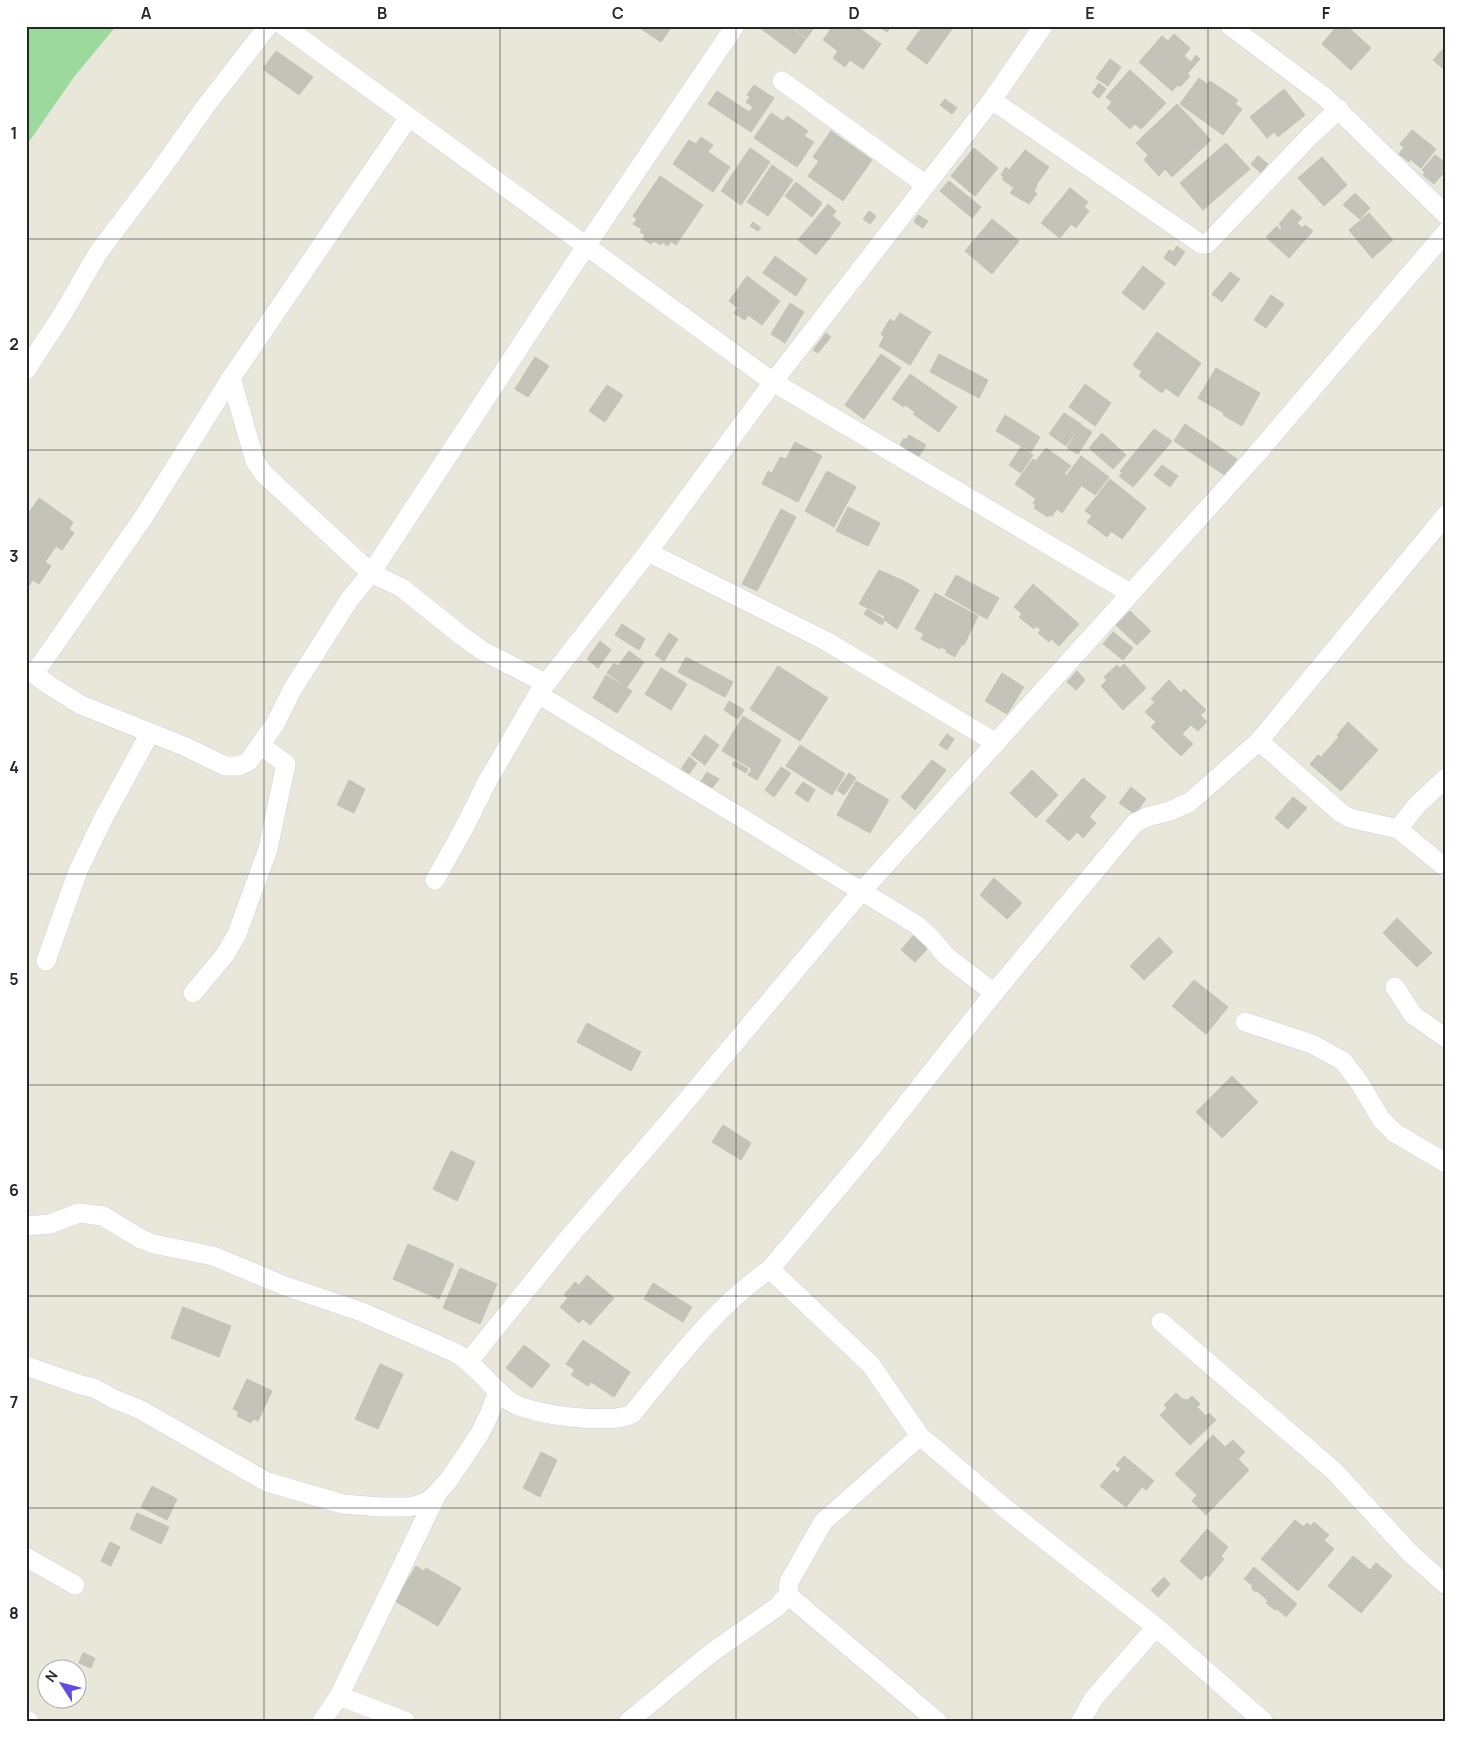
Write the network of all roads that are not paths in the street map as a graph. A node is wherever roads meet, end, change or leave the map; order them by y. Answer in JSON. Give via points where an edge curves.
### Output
{"nodes":[{"id":1,"x":268,"y":26,"type":"edge"},
{"id":2,"x":284,"y":26,"type":"edge"},
{"id":3,"x":735,"y":26,"type":"edge"},
{"id":4,"x":1230,"y":26,"type":"edge"},
{"id":5,"x":1038,"y":28,"type":"edge"},
{"id":6,"x":782,"y":81,"type":"dead end"},
{"id":7,"x":992,"y":100,"type":"junction"},
{"id":8,"x":1339,"y":109,"type":"junction"},
{"id":9,"x":410,"y":118,"type":"junction"},
{"id":10,"x":926,"y":185,"type":"junction"},
{"id":11,"x":1446,"y":215,"type":"edge"},
{"id":12,"x":1446,"y":232,"type":"edge"},
{"id":13,"x":586,"y":246,"type":"junction"},
{"id":14,"x":26,"y":370,"type":"edge"},
{"id":15,"x":231,"y":378,"type":"junction"},
{"id":16,"x":774,"y":382,"type":"junction"},
{"id":17,"x":1446,"y":515,"type":"edge"},
{"id":18,"x":648,"y":552,"type":"junction"},
{"id":19,"x":370,"y":573,"type":"junction"},
{"id":20,"x":1130,"y":593,"type":"junction"},
{"id":21,"x":30,"y":672,"type":"edge"},
{"id":22,"x":542,"y":689,"type":"junction"},
{"id":23,"x":150,"y":733,"type":"junction"},
{"id":24,"x":1259,"y":741,"type":"junction"},
{"id":25,"x":996,"y":743,"type":"junction"},
{"id":26,"x":260,"y":745,"type":"junction"},
{"id":27,"x":1446,"y":778,"type":"edge"},
{"id":28,"x":1398,"y":829,"type":"junction"},
{"id":29,"x":1446,"y":868,"type":"edge"},
{"id":30,"x":435,"y":880,"type":"dead end"},
{"id":31,"x":861,"y":892,"type":"junction"},
{"id":32,"x":46,"y":961,"type":"dead end"},
{"id":33,"x":1395,"y":987,"type":"dead end"},
{"id":34,"x":192,"y":993,"type":"dead end"},
{"id":35,"x":994,"y":993,"type":"junction"},
{"id":36,"x":1245,"y":1022,"type":"dead end"},
{"id":37,"x":1446,"y":1038,"type":"edge"},
{"id":38,"x":1446,"y":1163,"type":"edge"},
{"id":39,"x":26,"y":1226,"type":"edge"},
{"id":40,"x":770,"y":1269,"type":"junction"},
{"id":41,"x":1161,"y":1322,"type":"dead end"},
{"id":42,"x":469,"y":1361,"type":"junction"},
{"id":43,"x":26,"y":1366,"type":"edge"},
{"id":44,"x":498,"y":1392,"type":"junction"},
{"id":45,"x":920,"y":1436,"type":"junction"},
{"id":46,"x":438,"y":1492,"type":"junction"},
{"id":47,"x":26,"y":1557,"type":"edge"},
{"id":48,"x":75,"y":1584,"type":"dead end"},
{"id":49,"x":1446,"y":1585,"type":"edge"},
{"id":50,"x":788,"y":1595,"type":"junction"},
{"id":51,"x":1156,"y":1627,"type":"junction"},
{"id":52,"x":338,"y":1696,"type":"junction"},
{"id":53,"x":322,"y":1721,"type":"edge"},
{"id":54,"x":405,"y":1721,"type":"edge"},
{"id":55,"x":630,"y":1721,"type":"edge"},
{"id":56,"x":937,"y":1721,"type":"edge"},
{"id":57,"x":1081,"y":1721,"type":"edge"},
{"id":58,"x":1264,"y":1721,"type":"edge"}],
"edges":[{"from":1,"to":14,"type":"street","via":[[98,253]]},
{"from":2,"to":9,"type":"street"},
{"from":3,"to":13,"type":"street"},
{"from":4,"to":8,"type":"street"},
{"from":5,"to":7,"type":"street"},
{"from":6,"to":10,"type":"street"},
{"from":7,"to":8,"type":"street","via":[[1201,244],[1207,244]]},
{"from":7,"to":10,"type":"street"},
{"from":8,"to":11,"type":"street"},
{"from":9,"to":13,"type":"street"},
{"from":9,"to":15,"type":"street"},
{"from":10,"to":16,"type":"street"},
{"from":12,"to":20,"type":"street","via":[[1254,457]]},
{"from":13,"to":16,"type":"street"},
{"from":13,"to":19,"type":"street"},
{"from":15,"to":19,"type":"street","via":[[255,461],[264,474]]},
{"from":15,"to":21,"type":"street","via":[[143,518]]},
{"from":16,"to":18,"type":"street"},
{"from":16,"to":20,"type":"street"},
{"from":17,"to":24,"type":"street"},
{"from":18,"to":22,"type":"street"},
{"from":18,"to":25,"type":"street","via":[[826,641]]},
{"from":19,"to":22,"type":"street","via":[[402,588],[462,636]]},
{"from":19,"to":26,"type":"street","via":[[349,600]]},
{"from":20,"to":25,"type":"street"},
{"from":21,"to":23,"type":"street","via":[[81,705]]},
{"from":22,"to":30,"type":"street","via":[[487,782]]},
{"from":22,"to":31,"type":"street"},
{"from":23,"to":26,"type":"street","via":[[225,766],[238,766],[250,761]]},
{"from":23,"to":32,"type":"street","via":[[78,871]]},
{"from":24,"to":28,"type":"street","via":[[1341,813]]},
{"from":24,"to":35,"type":"street","via":[[1190,802],[1135,823]]},
{"from":25,"to":31,"type":"street"},
{"from":26,"to":34,"type":"street","via":[[286,764],[268,849],[237,934],[225,955]]},
{"from":27,"to":28,"type":"street","via":[[1417,805]]},
{"from":28,"to":29,"type":"street"},
{"from":31,"to":35,"type":"street","via":[[917,926],[946,956]]},
{"from":31,"to":42,"type":"street","via":[[565,1242]]},
{"from":33,"to":37,"type":"street","via":[[1413,1014]]},
{"from":35,"to":40,"type":"street","via":[[870,1150]]},
{"from":36,"to":38,"type":"street","via":[[1312,1044],[1343,1061],[1380,1119],[1395,1133]]},
{"from":39,"to":42,"type":"street","via":[[50,1224],[79,1213],[103,1216],[141,1239],[213,1256],[285,1286],[362,1312]]},
{"from":40,"to":44,"type":"street","via":[[752,1281],[703,1329],[632,1414],[624,1418],[543,1414],[513,1403]]},
{"from":40,"to":45,"type":"street","via":[[871,1365]]},
{"from":41,"to":49,"type":"street","via":[[1334,1471],[1411,1554]]},
{"from":42,"to":44,"type":"street"},
{"from":43,"to":46,"type":"street","via":[[94,1388],[139,1409],[267,1482],[343,1504],[380,1507],[418,1505]]},
{"from":44,"to":46,"type":"street","via":[[479,1435]]},
{"from":45,"to":50,"type":"street","via":[[822,1522],[789,1582]]},
{"from":45,"to":51,"type":"street","via":[[1006,1509]]},
{"from":46,"to":52,"type":"street"},
{"from":47,"to":48,"type":"street"},
{"from":50,"to":55,"type":"street","via":[[777,1607],[711,1653]]},
{"from":50,"to":56,"type":"street"},
{"from":51,"to":57,"type":"street","via":[[1094,1698]]},
{"from":51,"to":58,"type":"street"},
{"from":52,"to":53,"type":"street"},
{"from":52,"to":54,"type":"street"}]}
